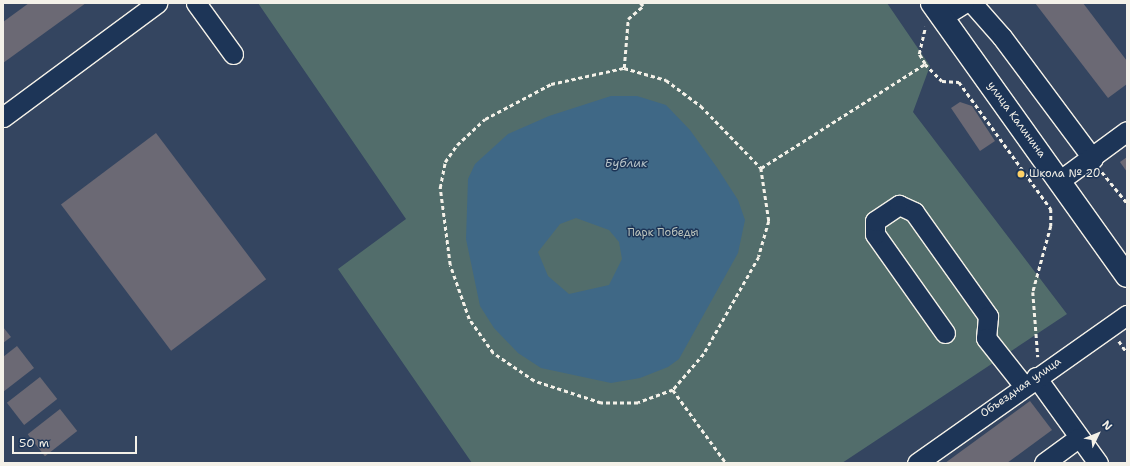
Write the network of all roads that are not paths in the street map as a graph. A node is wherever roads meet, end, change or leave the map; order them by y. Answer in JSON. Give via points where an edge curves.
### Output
{"nodes":[{"id":1,"x":157,"y":3,"type":"edge"},
{"id":2,"x":196,"y":3,"type":"edge"},
{"id":3,"x":964,"y":3,"type":"edge"},
{"id":4,"x":972,"y":3,"type":"edge"},
{"id":5,"x":932,"y":14,"type":"edge"},
{"id":6,"x":233,"y":54,"type":"dead end"},
{"id":7,"x":3,"y":117,"type":"edge"},
{"id":8,"x":1127,"y":132,"type":"edge"},
{"id":9,"x":1097,"y":165,"type":"junction"},
{"id":10,"x":1059,"y":181,"type":"junction"},
{"id":11,"x":1127,"y":276,"type":"edge"},
{"id":12,"x":1127,"y":315,"type":"edge"},
{"id":13,"x":945,"y":333,"type":"dead end"},
{"id":14,"x":1030,"y":382,"type":"junction"},
{"id":15,"x":1078,"y":438,"type":"junction"},
{"id":16,"x":1096,"y":462,"type":"edge"},
{"id":17,"x":917,"y":463,"type":"edge"},
{"id":18,"x":1044,"y":463,"type":"edge"}],
"edges":[{"from":1,"to":7,"type":"street"},
{"from":2,"to":6,"type":"street"},
{"from":3,"to":5,"type":"street"},
{"from":4,"to":9,"type":"street","via":[[1002,37]]},
{"from":5,"to":10,"type":"main road","name":"улица Калинина"},
{"from":8,"to":9,"type":"street"},
{"from":9,"to":10,"type":"street"},
{"from":10,"to":11,"type":"main road","name":"улица Калинина"},
{"from":12,"to":14,"type":"street","name":"Объездная улица"},
{"from":13,"to":14,"type":"street","via":[[875,234],[875,221],[899,205],[914,212],[988,316],[986,338]]},
{"from":14,"to":15,"type":"street"},
{"from":14,"to":17,"type":"street","name":"Объездная улица"},
{"from":15,"to":16,"type":"street"},
{"from":15,"to":18,"type":"street"}]}
